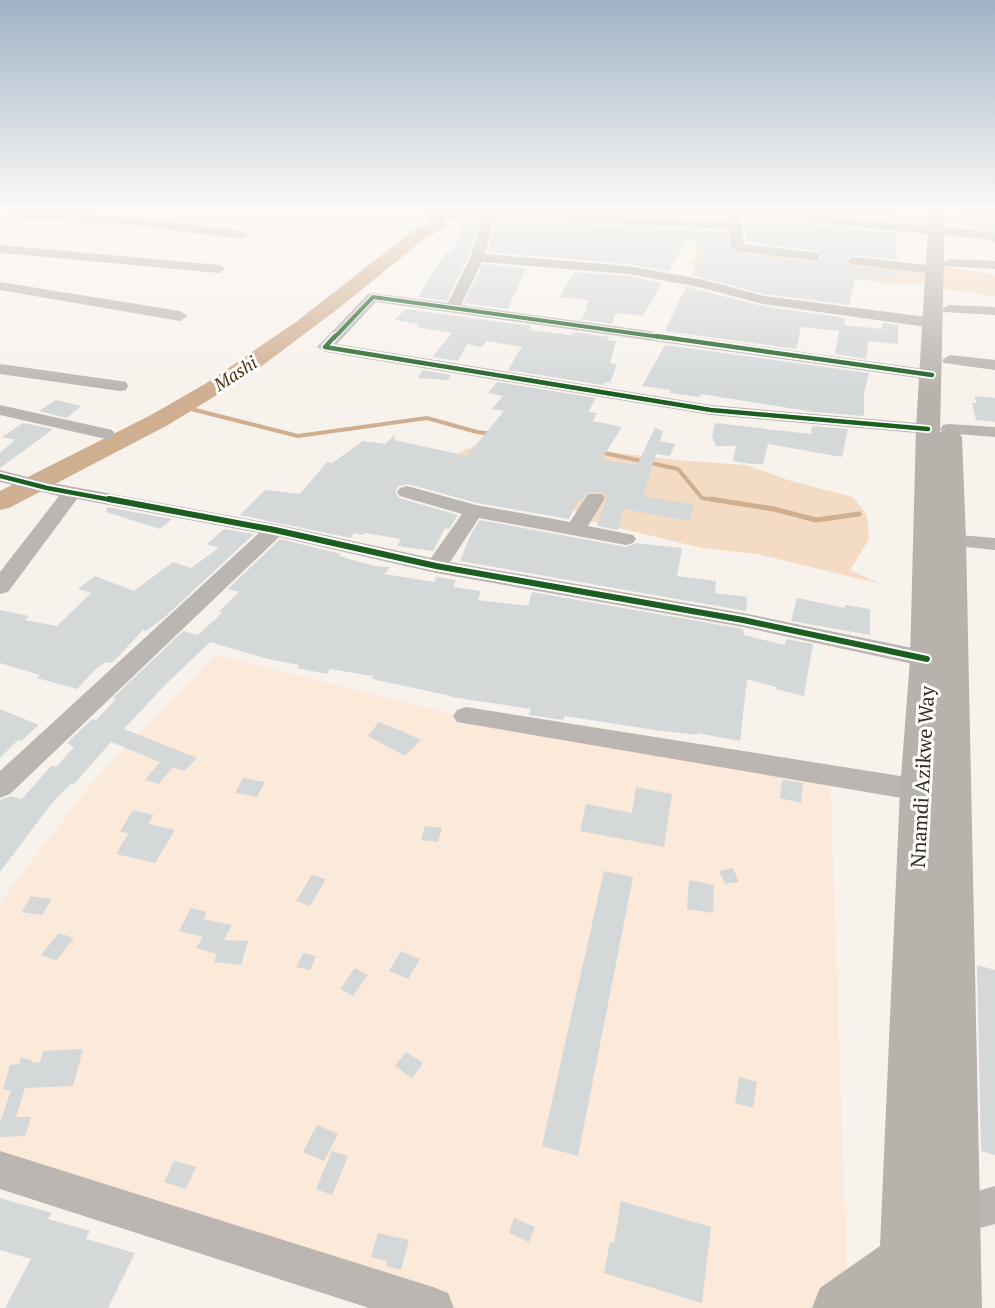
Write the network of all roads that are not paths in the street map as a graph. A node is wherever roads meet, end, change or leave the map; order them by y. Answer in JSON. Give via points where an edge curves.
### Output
{"nodes":[{"id":1,"x":471,"y":270,"type":"edge"},
{"id":2,"x":628,"y":270,"type":"edge"},
{"id":3,"x":941,"y":270,"type":"edge"},
{"id":4,"x":0,"y":286,"type":"edge"},
{"id":5,"x":453,"y":307,"type":"junction"},
{"id":6,"x":995,"y":311,"type":"edge"},
{"id":7,"x":180,"y":316,"type":"dead end"},
{"id":8,"x":941,"y":316,"type":"junction"},
{"id":9,"x":995,"y":365,"type":"edge"},
{"id":10,"x":941,"y":368,"type":"junction"},
{"id":11,"x":0,"y":369,"type":"edge"},
{"id":12,"x":120,"y":386,"type":"dead end"},
{"id":13,"x":0,"y":410,"type":"edge"},
{"id":14,"x":938,"y":429,"type":"junction"},
{"id":15,"x":995,"y":432,"type":"edge"},
{"id":16,"x":106,"y":434,"type":"dead end"},
{"id":17,"x":6,"y":477,"type":"edge"},
{"id":18,"x":72,"y":492,"type":"junction"},
{"id":19,"x":407,"y":492,"type":"dead end"},
{"id":20,"x":595,"y":498,"type":"dead end"},
{"id":21,"x":474,"y":511,"type":"junction"},
{"id":22,"x":576,"y":529,"type":"junction"},
{"id":23,"x":275,"y":530,"type":"junction"},
{"id":24,"x":995,"y":531,"type":"edge"},
{"id":25,"x":939,"y":532,"type":"junction"},
{"id":26,"x":626,"y":539,"type":"dead end"},
{"id":27,"x":995,"y":544,"type":"edge"},
{"id":28,"x":436,"y":566,"type":"junction"},
{"id":29,"x":0,"y":587,"type":"edge"},
{"id":30,"x":927,"y":658,"type":"junction"},
{"id":31,"x":466,"y":716,"type":"dead end"},
{"id":32,"x":0,"y":787,"type":"edge"},
{"id":33,"x":919,"y":790,"type":"junction"},
{"id":34,"x":0,"y":1170,"type":"edge"},
{"id":35,"x":995,"y":1205,"type":"edge"},
{"id":36,"x":954,"y":1216,"type":"junction"},
{"id":37,"x":906,"y":1284,"type":"edge"},
{"id":38,"x":434,"y":1308,"type":"edge"},
{"id":39,"x":840,"y":1308,"type":"edge"},
{"id":40,"x":954,"y":1308,"type":"edge"}],
"edges":[{"from":1,"to":5,"type":"street"},
{"from":2,"to":8,"type":"street","via":[[764,300]]},
{"from":3,"to":8,"type":"highway","name":"Nnamdi Azikwe Way"},
{"from":4,"to":7,"type":"street"},
{"from":5,"to":10,"type":"street"},
{"from":5,"to":14,"type":"street","via":[[373,297],[326,347],[711,410]]},
{"from":6,"to":8,"type":"street"},
{"from":8,"to":10,"type":"highway","name":"Nnamdi Azikwe Way"},
{"from":9,"to":10,"type":"street"},
{"from":10,"to":14,"type":"highway","name":"Nnamdi Azikwe Way"},
{"from":11,"to":12,"type":"street"},
{"from":13,"to":16,"type":"street"},
{"from":14,"to":15,"type":"street"},
{"from":14,"to":25,"type":"highway","name":"Nnamdi Azikwe Way"},
{"from":17,"to":18,"type":"street"},
{"from":18,"to":23,"type":"street"},
{"from":18,"to":29,"type":"street"},
{"from":19,"to":21,"type":"street"},
{"from":20,"to":22,"type":"street"},
{"from":21,"to":22,"type":"street"},
{"from":21,"to":28,"type":"street"},
{"from":22,"to":26,"type":"street"},
{"from":23,"to":28,"type":"street"},
{"from":23,"to":32,"type":"street"},
{"from":24,"to":25,"type":"street"},
{"from":25,"to":27,"type":"street"},
{"from":25,"to":30,"type":"highway","name":"Nnamdi Azikwe Way"},
{"from":25,"to":36,"type":"highway","name":"Nnamdi Azikwe Way"},
{"from":28,"to":30,"type":"street","via":[[743,620]]},
{"from":30,"to":33,"type":"highway","name":"Nnamdi Azikwe Way"},
{"from":31,"to":33,"type":"street"},
{"from":33,"to":37,"type":"highway","name":"Nnamdi Azikwe Way"},
{"from":34,"to":38,"type":"street"},
{"from":35,"to":36,"type":"street"},
{"from":36,"to":40,"type":"highway","name":"Nnamdi Azikwe Way"},
{"from":37,"to":39,"type":"highway"}]}
